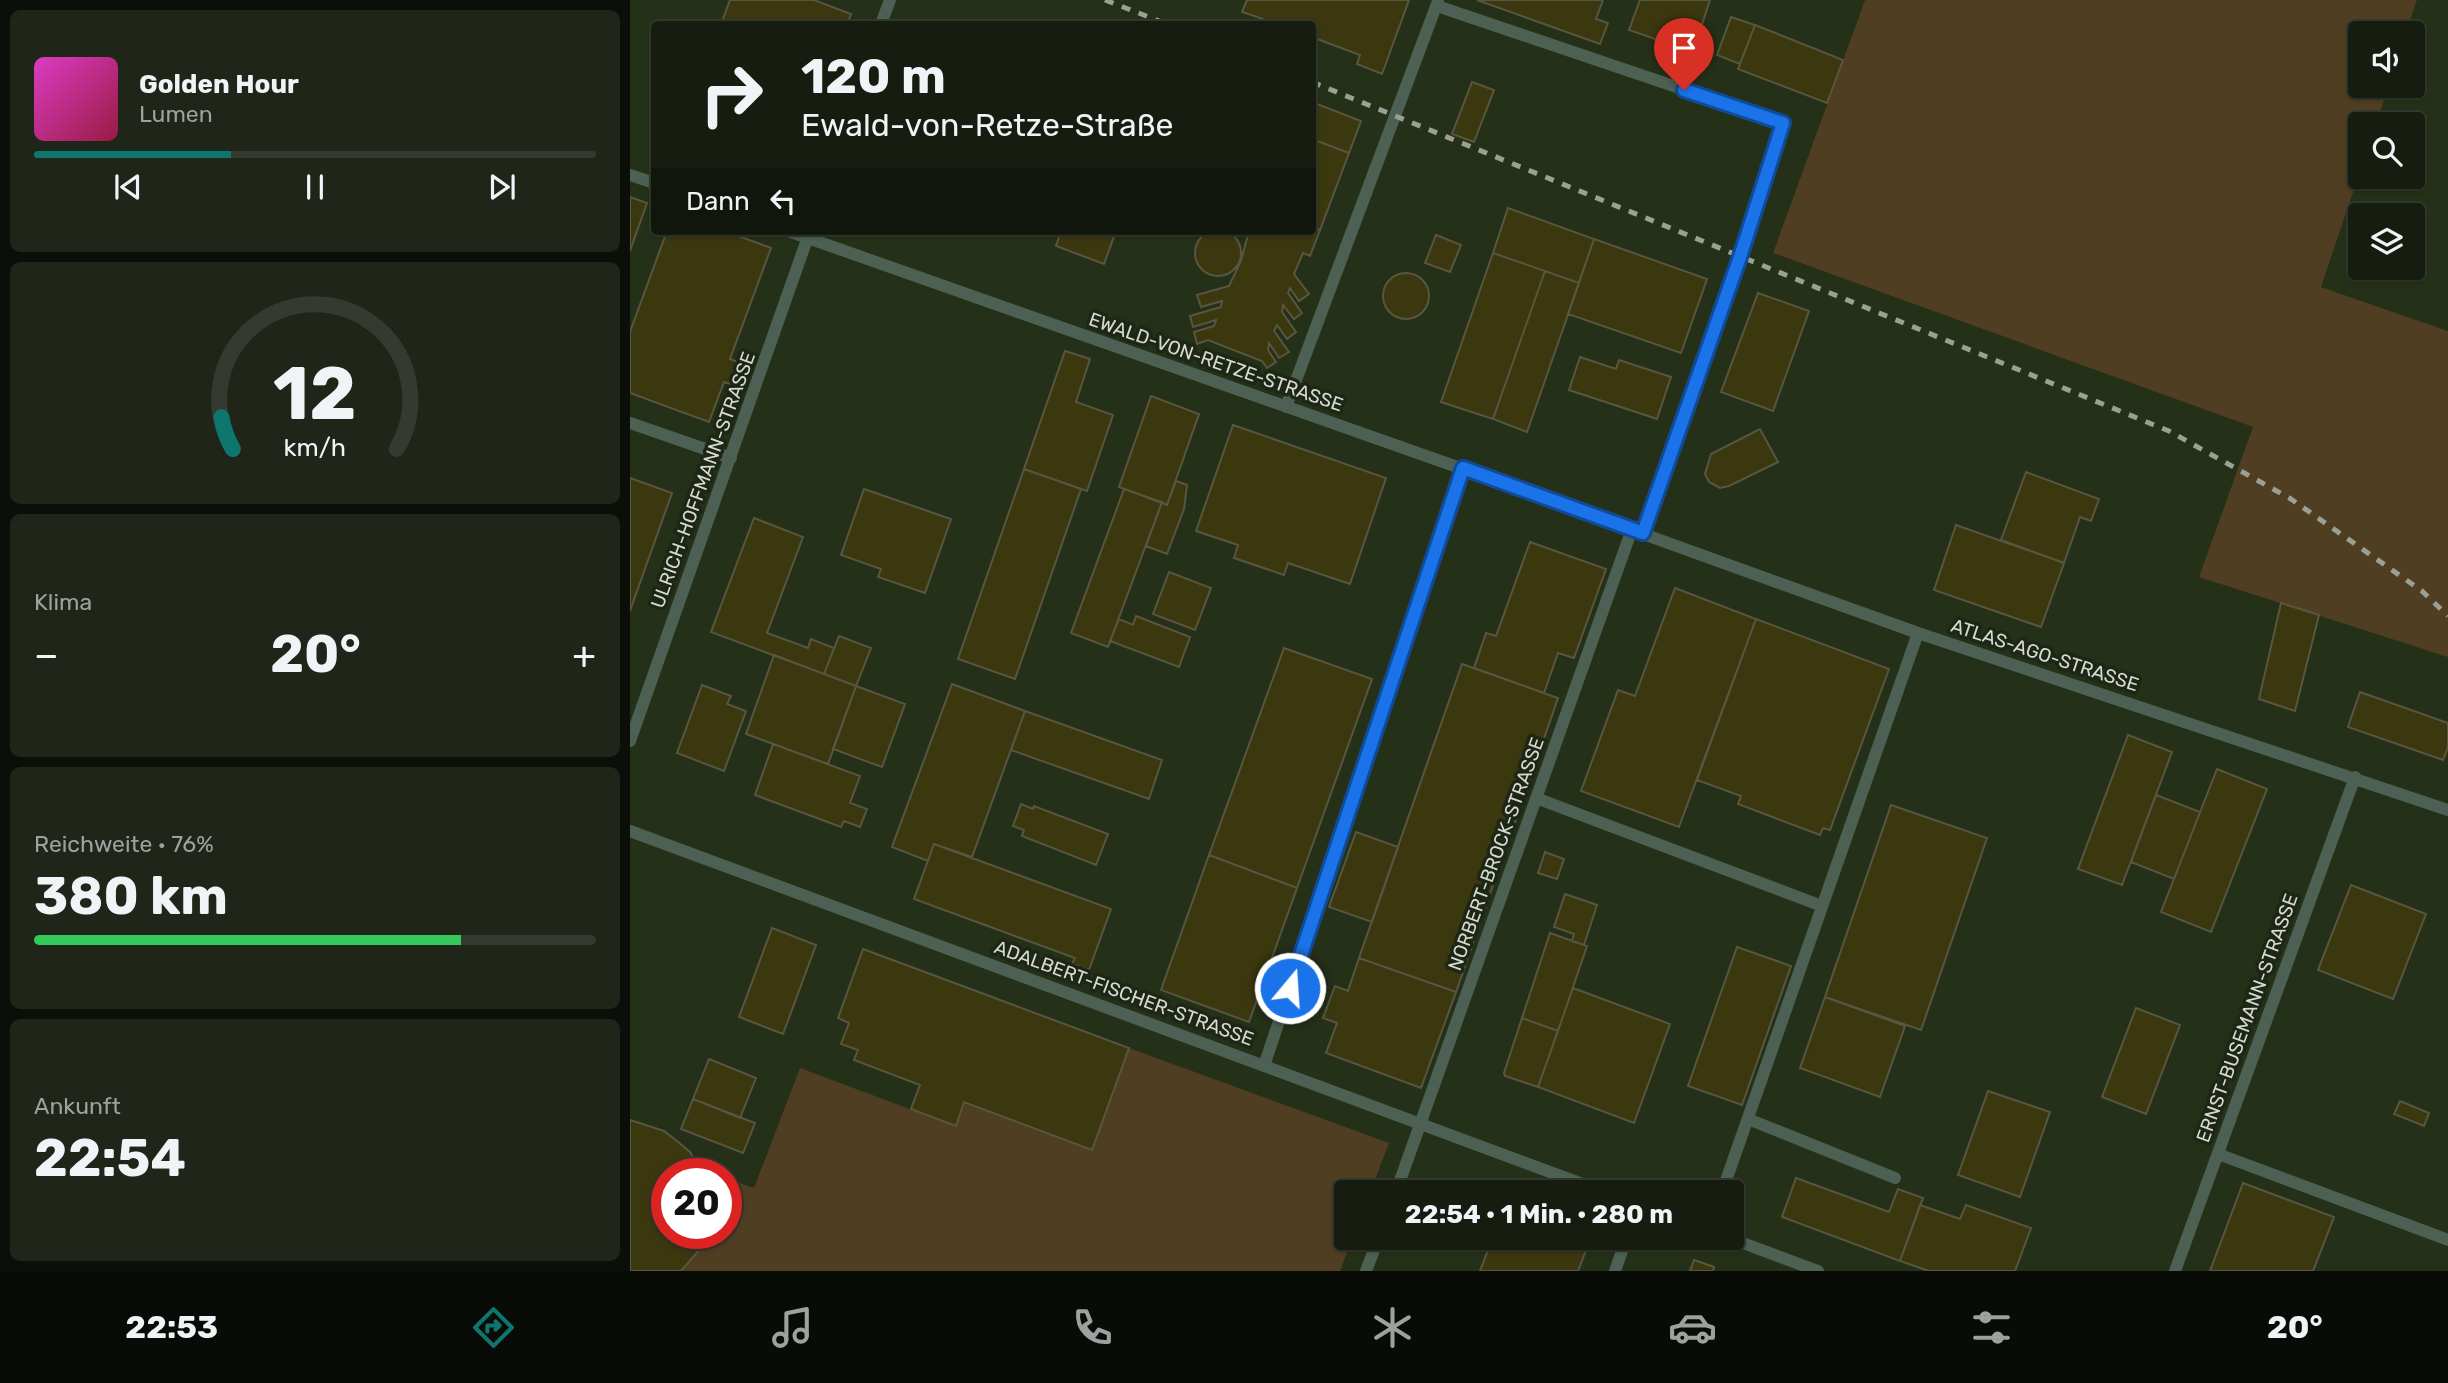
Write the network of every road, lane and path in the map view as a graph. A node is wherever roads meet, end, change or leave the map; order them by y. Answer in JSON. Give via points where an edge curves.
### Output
{"nodes":[{"id":1,"x":890,"y":0,"type":"edge"},
{"id":2,"x":1438,"y":3,"type":"edge"},
{"id":3,"x":882,"y":21,"type":"edge"},
{"id":4,"x":630,"y":175,"type":"edge"},
{"id":5,"x":651,"y":182,"type":"edge"},
{"id":6,"x":809,"y":235,"type":"edge"},
{"id":7,"x":1286,"y":407,"type":"junction"},
{"id":8,"x":630,"y":423,"type":"edge"},
{"id":9,"x":731,"y":458,"type":"junction"},
{"id":10,"x":1463,"y":468,"type":"junction"},
{"id":11,"x":1638,"y":531,"type":"junction"},
{"id":12,"x":1918,"y":633,"type":"junction"},
{"id":13,"x":630,"y":741,"type":"edge"},
{"id":14,"x":2355,"y":777,"type":"junction"},
{"id":15,"x":1536,"y":799,"type":"junction"},
{"id":16,"x":2448,"y":810,"type":"edge"},
{"id":17,"x":630,"y":831,"type":"edge"},
{"id":18,"x":1822,"y":906,"type":"junction"},
{"id":19,"x":1264,"y":1066,"type":"junction"},
{"id":20,"x":1748,"y":1119,"type":"junction"},
{"id":21,"x":1420,"y":1126,"type":"junction"},
{"id":22,"x":2218,"y":1154,"type":"junction"},
{"id":23,"x":1895,"y":1178,"type":"dead end"},
{"id":24,"x":1400,"y":1180,"type":"edge"},
{"id":25,"x":1571,"y":1180,"type":"edge"},
{"id":26,"x":1727,"y":1180,"type":"edge"},
{"id":27,"x":2448,"y":1240,"type":"edge"},
{"id":28,"x":1744,"y":1243,"type":"edge"},
{"id":29,"x":1374,"y":1250,"type":"edge"},
{"id":30,"x":1622,"y":1250,"type":"edge"},
{"id":31,"x":1366,"y":1271,"type":"edge"},
{"id":32,"x":1615,"y":1271,"type":"edge"},
{"id":33,"x":1818,"y":1271,"type":"edge"},
{"id":34,"x":2175,"y":1271,"type":"edge"}],
"edges":[{"from":1,"to":3,"type":"lane"},
{"from":2,"to":7,"type":"lane"},
{"from":2,"to":11,"type":"lane","name":"NORBERT-BROCK-STRASSE","via":[[1783,123],[1740,257]]},
{"from":4,"to":5,"type":"lane"},
{"from":6,"to":7,"type":"lane","name":"EWALD-VON-RETZE-STRASSE"},
{"from":6,"to":9,"type":"lane","name":"ULRICH-HOFFMANN-STRASSE"},
{"from":7,"to":10,"type":"lane","name":"EWALD-VON-RETZE-STRASSE"},
{"from":8,"to":9,"type":"lane"},
{"from":9,"to":13,"type":"lane","name":"ULRICH-HOFFMANN-STRASSE"},
{"from":10,"to":11,"type":"lane","name":"EWALD-VON-RETZE-STRASSE"},
{"from":10,"to":19,"type":"lane"},
{"from":11,"to":12,"type":"lane","name":"ATLAS-AGO-STRASSE"},
{"from":11,"to":15,"type":"lane","name":"NORBERT-BROCK-STRASSE"},
{"from":12,"to":14,"type":"lane","name":"ATLAS-AGO-STRASSE"},
{"from":12,"to":18,"type":"lane"},
{"from":14,"to":16,"type":"lane","name":"ATLAS-AGO-STRASSE"},
{"from":14,"to":22,"type":"lane","name":"ERNST-BUSEMANN-STRASSE"},
{"from":15,"to":18,"type":"lane"},
{"from":15,"to":21,"type":"lane","name":"NORBERT-BROCK-STRASSE"},
{"from":17,"to":19,"type":"lane","name":"ADALBERT-FISCHER-STRASSE"},
{"from":18,"to":20,"type":"lane"},
{"from":19,"to":21,"type":"lane","name":"ADALBERT-FISCHER-STRASSE"},
{"from":20,"to":23,"type":"lane"},
{"from":20,"to":26,"type":"lane"},
{"from":21,"to":24,"type":"lane","name":"NORBERT-BROCK-STRASSE"},
{"from":21,"to":25,"type":"lane","name":"ADALBERT-FISCHER-STRASSE"},
{"from":22,"to":27,"type":"lane"},
{"from":22,"to":34,"type":"lane","name":"ERNST-BUSEMANN-STRASSE"},
{"from":28,"to":33,"type":"lane"},
{"from":29,"to":31,"type":"lane"},
{"from":30,"to":32,"type":"lane"}]}
